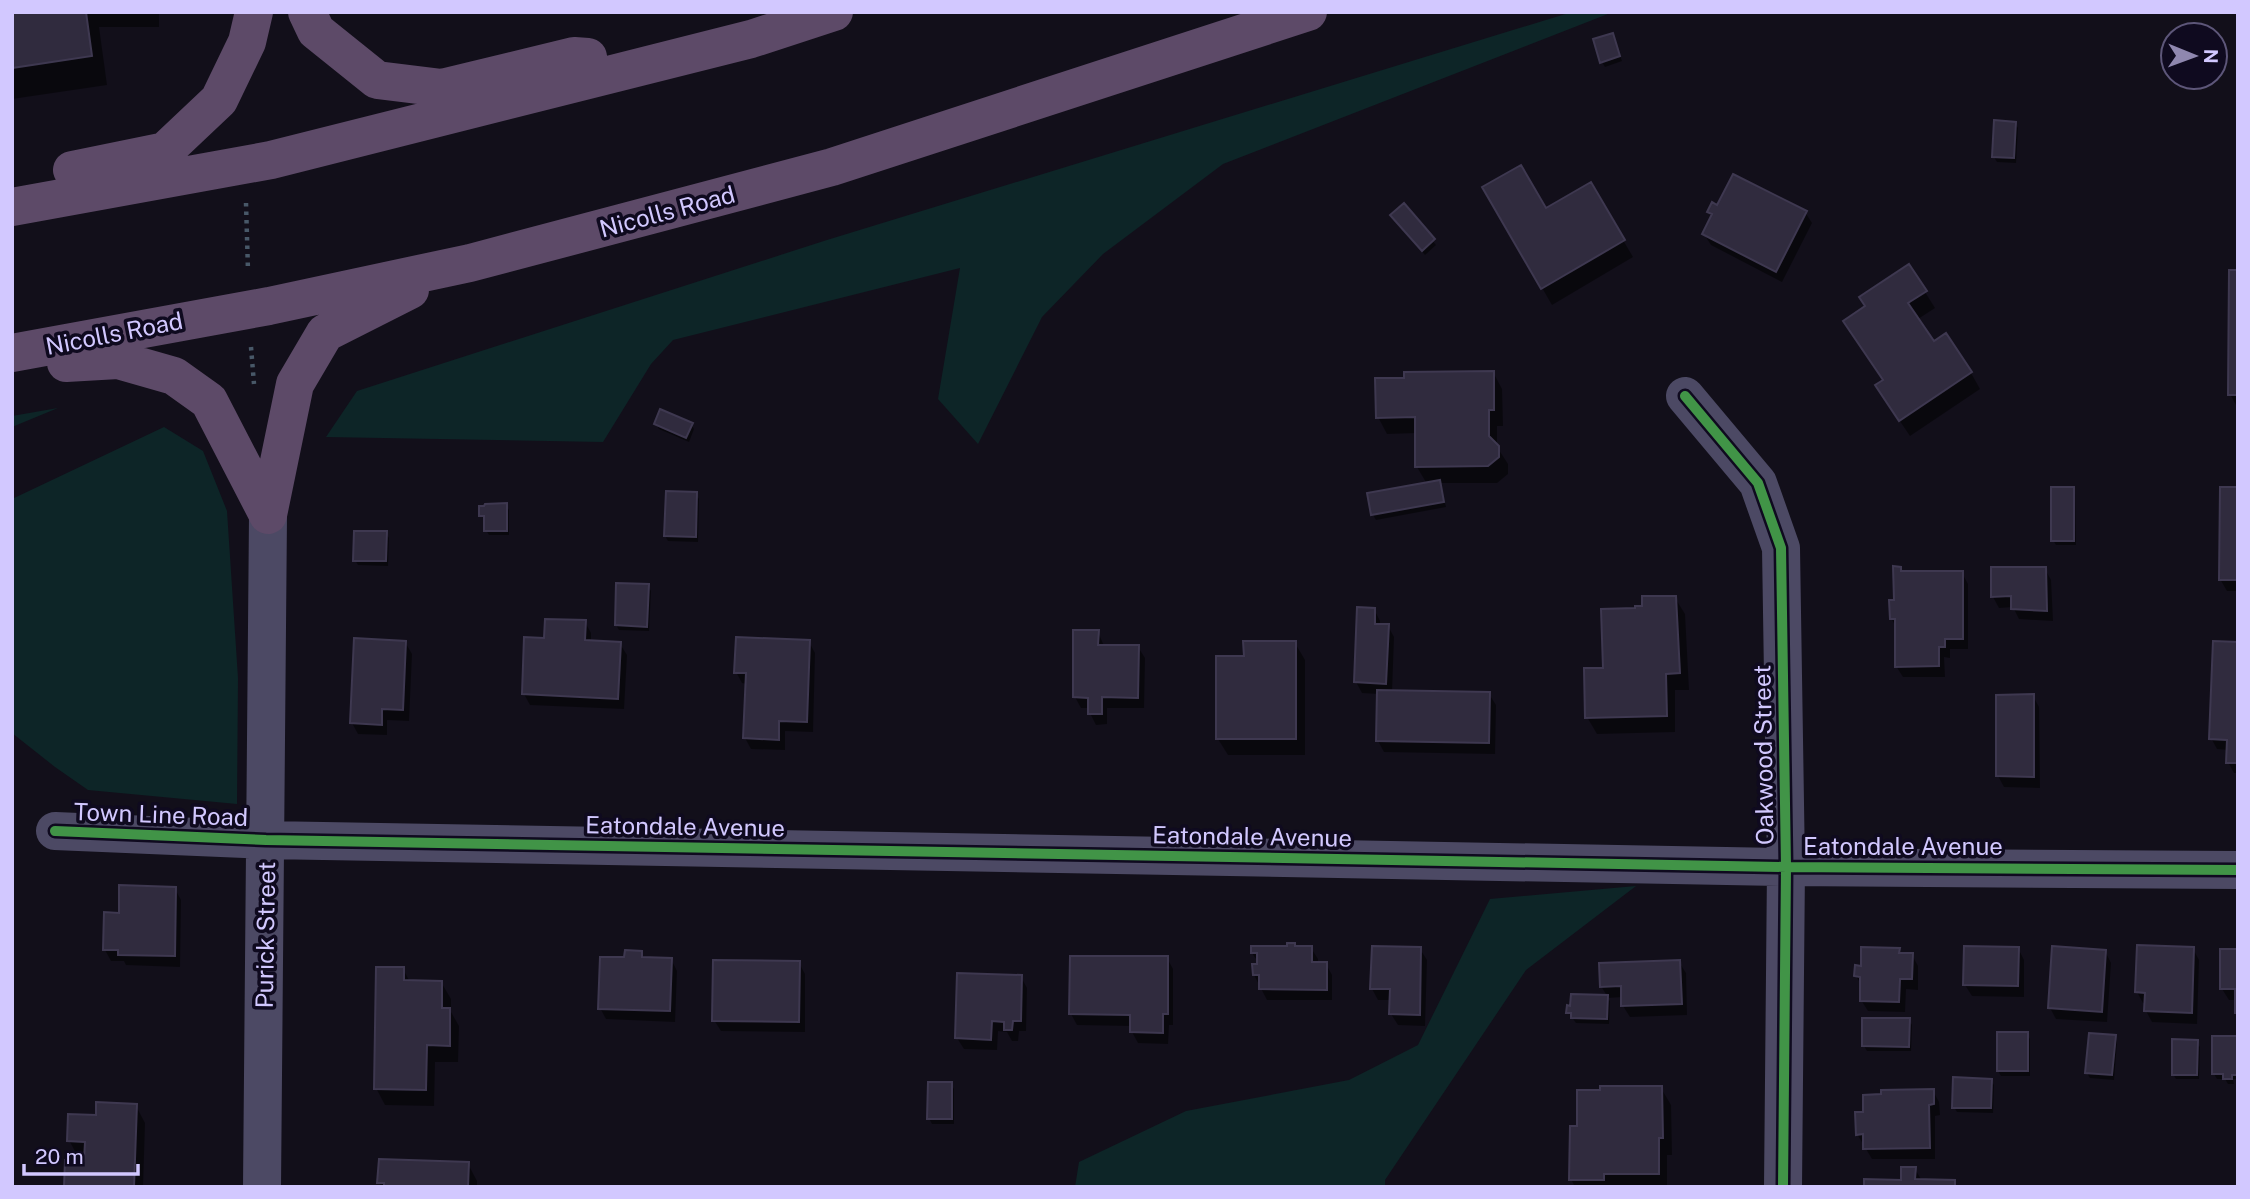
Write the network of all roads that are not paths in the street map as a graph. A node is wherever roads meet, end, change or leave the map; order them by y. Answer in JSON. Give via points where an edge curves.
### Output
{"nodes":[{"id":1,"x":254,"y":12,"type":"edge"},
{"id":2,"x":306,"y":12,"type":"edge"},
{"id":3,"x":834,"y":12,"type":"edge"},
{"id":4,"x":1308,"y":12,"type":"edge"},
{"id":5,"x":657,"y":62,"type":"junction"},
{"id":6,"x":12,"y":189,"type":"edge"},
{"id":7,"x":12,"y":207,"type":"edge"},
{"id":8,"x":470,"y":263,"type":"junction"},
{"id":9,"x":12,"y":353,"type":"edge"},
{"id":10,"x":12,"y":366,"type":"edge"},
{"id":11,"x":1685,"y":396,"type":"dead end"},
{"id":12,"x":268,"y":515,"type":"junction"},
{"id":13,"x":55,"y":831,"type":"dead end"},
{"id":14,"x":266,"y":839,"type":"junction"},
{"id":15,"x":1786,"y":867,"type":"junction"},
{"id":16,"x":2238,"y":870,"type":"edge"},
{"id":17,"x":262,"y":1187,"type":"edge"},
{"id":18,"x":1783,"y":1187,"type":"edge"}],
"edges":[{"from":1,"to":6,"type":"highway","via":[[247,42],[219,100],[165,150],[18,182]]},
{"from":2,"to":5,"type":"highway","via":[[316,31],[377,80],[442,88],[574,56]]},
{"from":3,"to":5,"type":"highway"},
{"from":4,"to":8,"type":"highway","name":"Nicolls Road","via":[[832,167]]},
{"from":5,"to":7,"type":"highway","via":[[271,160]]},
{"from":8,"to":9,"type":"highway","name":"Nicolls Road"},
{"from":8,"to":12,"type":"highway","via":[[325,333],[295,384]]},
{"from":10,"to":12,"type":"highway","via":[[118,360],[174,376],[209,401]]},
{"from":11,"to":15,"type":"street","name":"Oakwood Street","via":[[1758,483],[1781,548]]},
{"from":12,"to":14,"type":"street","name":"Purick Street"},
{"from":13,"to":14,"type":"street","name":"Town Line Road"},
{"from":14,"to":15,"type":"street","name":"Eatondale Avenue"},
{"from":14,"to":17,"type":"street","name":"Purick Street"},
{"from":15,"to":16,"type":"street","name":"Eatondale Avenue"},
{"from":15,"to":18,"type":"street","name":"Oakwood Street"}]}
